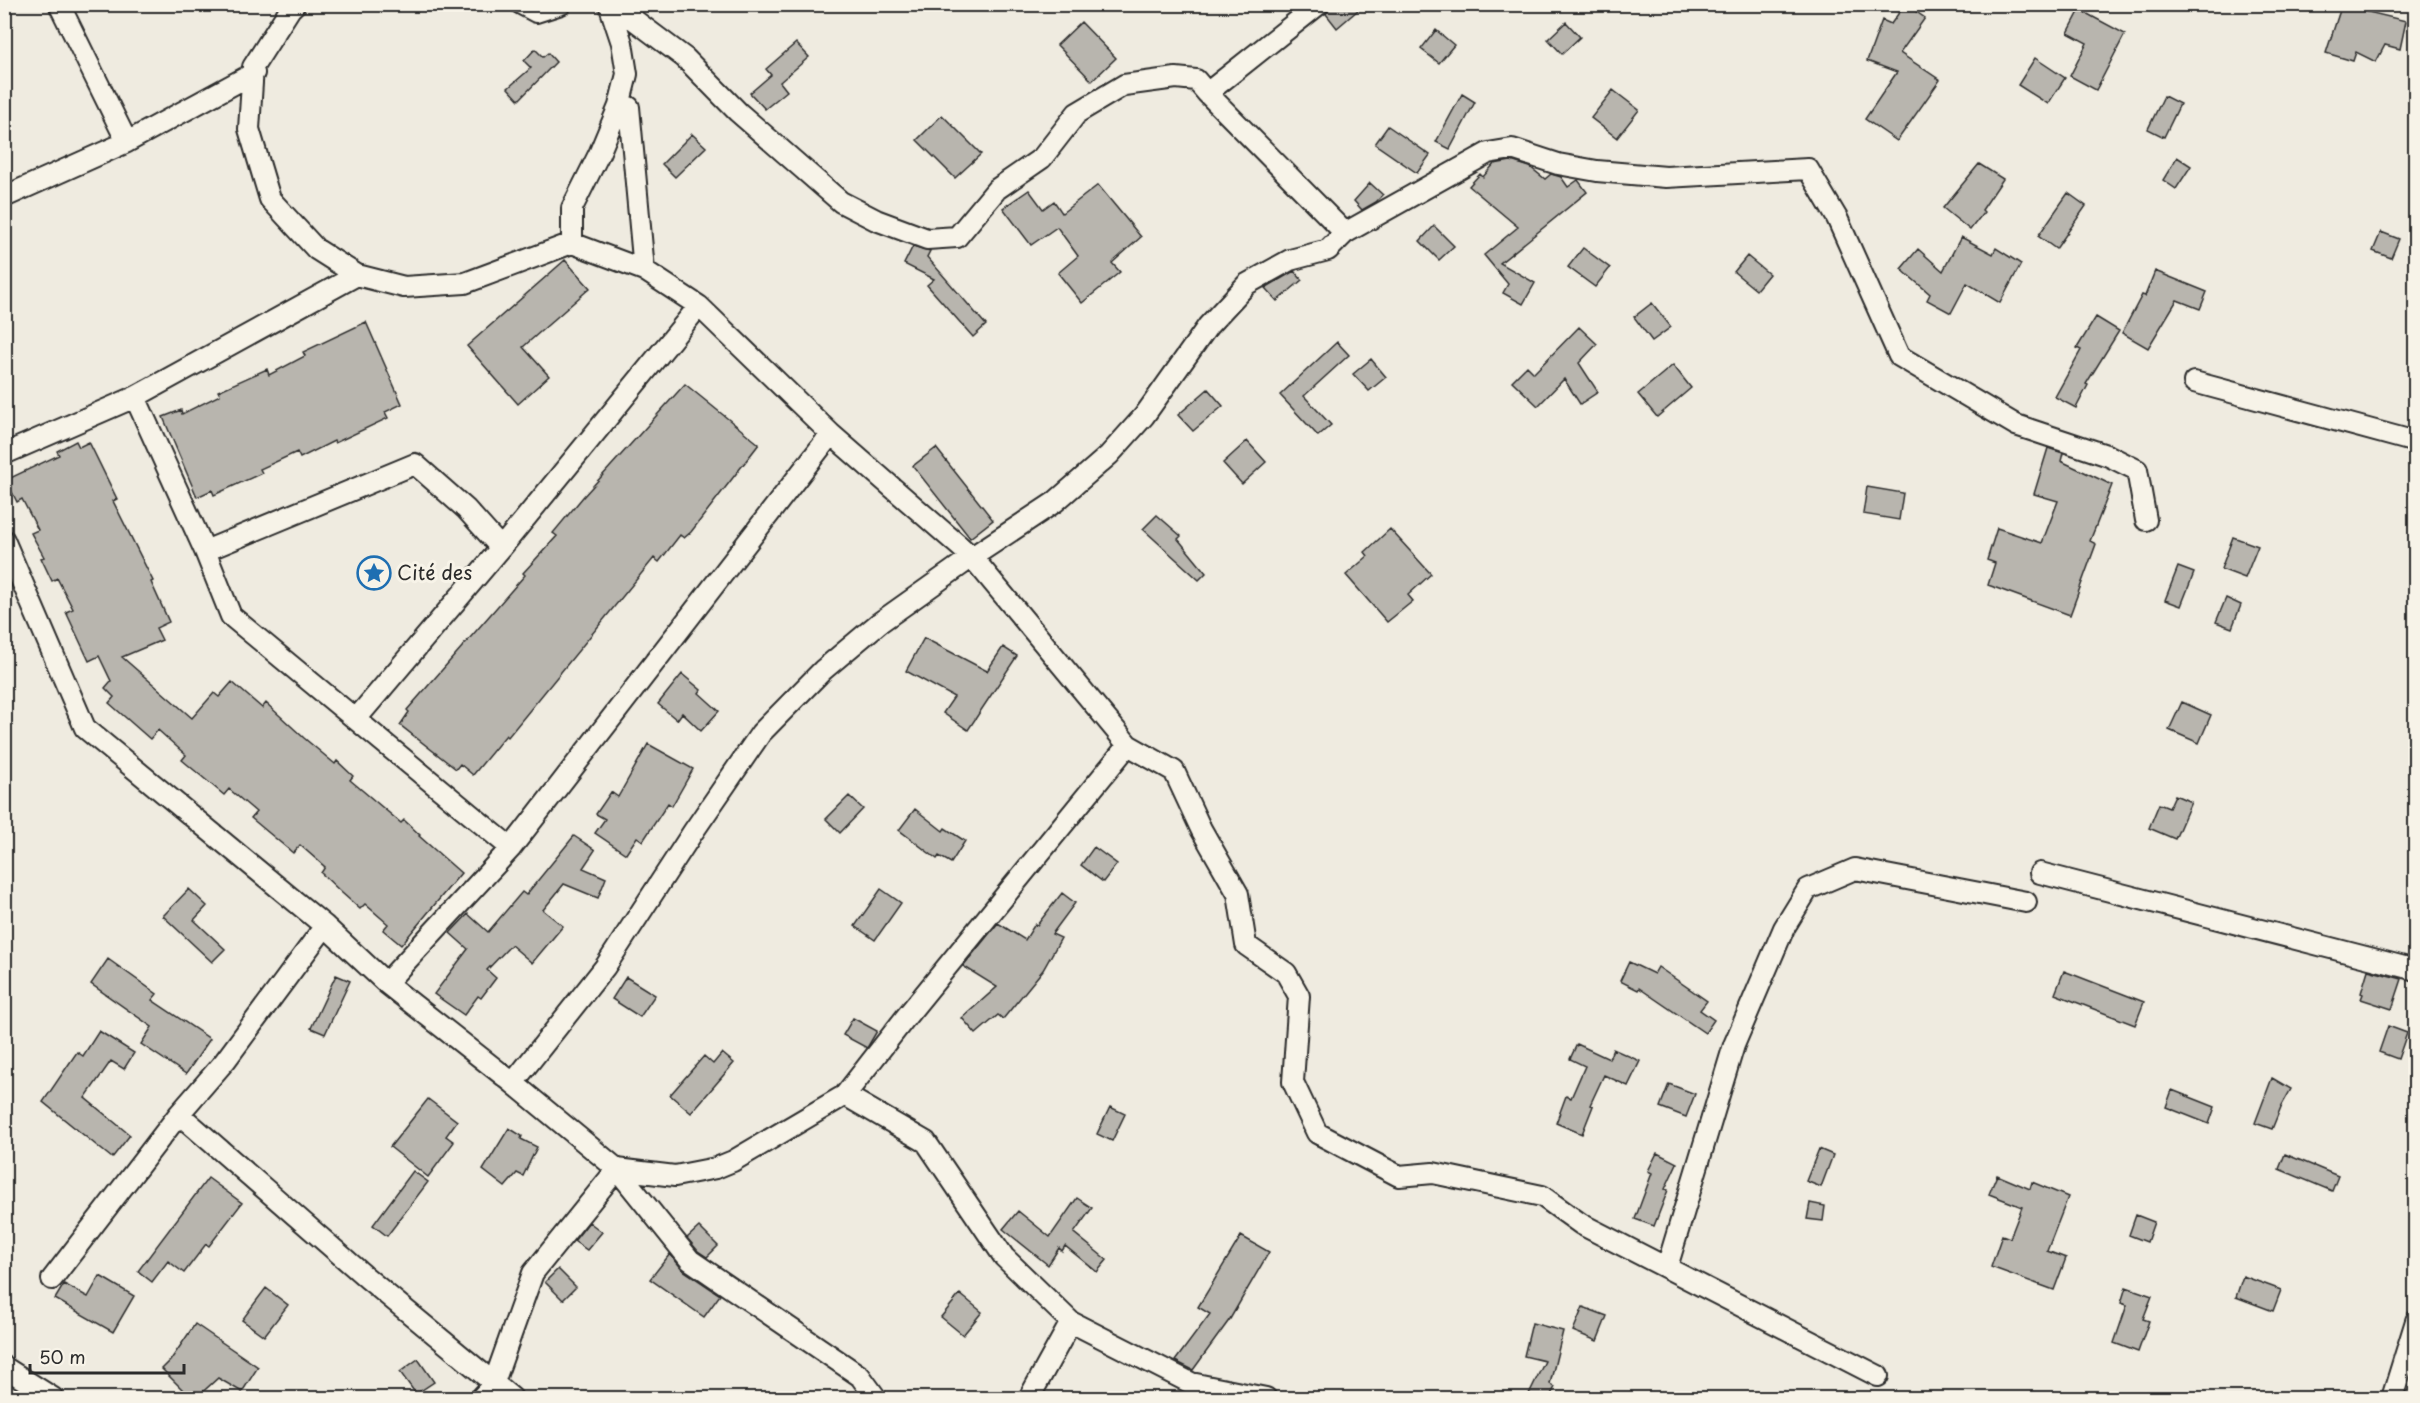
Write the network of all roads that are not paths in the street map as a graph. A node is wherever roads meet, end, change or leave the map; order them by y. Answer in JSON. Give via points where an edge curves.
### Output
{"nodes":[{"id":1,"x":59,"y":4,"type":"edge"},
{"id":2,"x":295,"y":4,"type":"edge"},
{"id":3,"x":521,"y":4,"type":"edge"},
{"id":4,"x":561,"y":4,"type":"edge"},
{"id":5,"x":611,"y":4,"type":"edge"},
{"id":6,"x":1318,"y":4,"type":"edge"},
{"id":7,"x":254,"y":72,"type":"junction"},
{"id":8,"x":1207,"y":93,"type":"junction"},
{"id":9,"x":619,"y":106,"type":"junction"},
{"id":10,"x":127,"y":142,"type":"junction"},
{"id":11,"x":4,"y":197,"type":"edge"},
{"id":12,"x":1344,"y":233,"type":"junction"},
{"id":13,"x":572,"y":243,"type":"junction"},
{"id":14,"x":644,"y":270,"type":"junction"},
{"id":15,"x":357,"y":275,"type":"junction"},
{"id":16,"x":699,"y":306,"type":"junction"},
{"id":17,"x":2194,"y":382,"type":"dead end"},
{"id":18,"x":135,"y":397,"type":"junction"},
{"id":19,"x":831,"y":434,"type":"junction"},
{"id":20,"x":2415,"y":442,"type":"edge"},
{"id":21,"x":4,"y":454,"type":"edge"},
{"id":22,"x":2146,"y":520,"type":"dead end"},
{"id":23,"x":4,"y":540,"type":"edge"},
{"id":24,"x":501,"y":548,"type":"junction"},
{"id":25,"x":205,"y":551,"type":"junction"},
{"id":26,"x":972,"y":557,"type":"junction"},
{"id":27,"x":356,"y":719,"type":"junction"},
{"id":28,"x":1128,"y":745,"type":"junction"},
{"id":29,"x":511,"y":848,"type":"junction"},
{"id":30,"x":2040,"y":873,"type":"dead end"},
{"id":31,"x":2026,"y":902,"type":"dead end"},
{"id":32,"x":325,"y":926,"type":"junction"},
{"id":33,"x":2415,"y":970,"type":"edge"},
{"id":34,"x":386,"y":983,"type":"junction"},
{"id":35,"x":513,"y":1083,"type":"junction"},
{"id":36,"x":844,"y":1095,"type":"junction"},
{"id":37,"x":179,"y":1114,"type":"junction"},
{"id":38,"x":617,"y":1169,"type":"junction"},
{"id":39,"x":1667,"y":1267,"type":"junction"},
{"id":40,"x":52,"y":1278,"type":"dead end"},
{"id":41,"x":1071,"y":1322,"type":"junction"},
{"id":42,"x":2414,"y":1332,"type":"edge"},
{"id":43,"x":4,"y":1367,"type":"edge"},
{"id":44,"x":1878,"y":1376,"type":"dead end"},
{"id":45,"x":487,"y":1391,"type":"edge"},
{"id":46,"x":53,"y":1398,"type":"edge"},
{"id":47,"x":512,"y":1398,"type":"edge"},
{"id":48,"x":876,"y":1398,"type":"edge"},
{"id":49,"x":1029,"y":1398,"type":"edge"},
{"id":50,"x":1266,"y":1398,"type":"edge"},
{"id":51,"x":2392,"y":1398,"type":"edge"}],
"edges":[{"from":1,"to":10,"type":"street"},
{"from":2,"to":7,"type":"street","via":[[253,67]]},
{"from":3,"to":4,"type":"street","via":[[536,12]]},
{"from":5,"to":8,"type":"street","via":[[685,58],[738,112],[840,202],[927,239],[957,237],[997,189],[1042,158],[1077,113],[1124,85],[1176,78],[1196,80]]},
{"from":5,"to":9,"type":"street","via":[[627,74]]},
{"from":6,"to":8,"type":"street"},
{"from":7,"to":10,"type":"street"},
{"from":7,"to":15,"type":"street","via":[[249,129],[270,199],[316,249]]},
{"from":8,"to":12,"type":"street"},
{"from":9,"to":13,"type":"street","via":[[572,208]]},
{"from":9,"to":14,"type":"street","via":[[629,107]]},
{"from":10,"to":11,"type":"street"},
{"from":12,"to":22,"type":"street","via":[[1488,153],[1512,149],[1558,164],[1666,177],[1808,169],[1837,218],[1899,356],[2016,425],[2109,456],[2137,470]]},
{"from":12,"to":26,"type":"street","via":[[1328,250],[1290,260],[1247,284],[1208,327],[1144,416],[1109,455],[1055,502]]},
{"from":13,"to":14,"type":"street"},
{"from":13,"to":15,"type":"street","via":[[465,283],[404,287]]},
{"from":14,"to":16,"type":"street"},
{"from":15,"to":18,"type":"street"},
{"from":16,"to":19,"type":"street"},
{"from":16,"to":24,"type":"street"},
{"from":17,"to":20,"type":"street"},
{"from":18,"to":21,"type":"street"},
{"from":18,"to":25,"type":"street"},
{"from":19,"to":26,"type":"street"},
{"from":19,"to":29,"type":"street"},
{"from":23,"to":32,"type":"street","via":[[85,728]]},
{"from":24,"to":25,"type":"street","via":[[466,509],[415,464]]},
{"from":24,"to":27,"type":"street"},
{"from":25,"to":27,"type":"street","via":[[231,616]]},
{"from":26,"to":28,"type":"street"},
{"from":26,"to":35,"type":"street","via":[[879,623],[823,670],[761,733],[604,967]]},
{"from":27,"to":29,"type":"street"},
{"from":28,"to":36,"type":"street"},
{"from":28,"to":39,"type":"street","via":[[1174,771],[1238,894],[1246,945],[1286,973],[1299,996],[1293,1082],[1317,1133],[1399,1176],[1433,1173],[1542,1196],[1581,1224]]},
{"from":29,"to":34,"type":"street"},
{"from":30,"to":33,"type":"street"},
{"from":31,"to":39,"type":"street","via":[[1855,869],[1808,889],[1784,928],[1734,1045]]},
{"from":32,"to":34,"type":"street"},
{"from":32,"to":37,"type":"street","via":[[225,1061]]},
{"from":34,"to":35,"type":"street"},
{"from":35,"to":38,"type":"street"},
{"from":36,"to":38,"type":"street","via":[[716,1168],[675,1176]]},
{"from":36,"to":41,"type":"street","via":[[926,1142],[1004,1257]]},
{"from":37,"to":40,"type":"street"},
{"from":37,"to":45,"type":"street"},
{"from":38,"to":45,"type":"street","via":[[533,1273]]},
{"from":38,"to":48,"type":"street","via":[[690,1260],[860,1376]]},
{"from":39,"to":44,"type":"street"},
{"from":41,"to":49,"type":"street"},
{"from":41,"to":50,"type":"street","via":[[1191,1383]]},
{"from":42,"to":51,"type":"street"},
{"from":43,"to":46,"type":"street"},
{"from":45,"to":47,"type":"street"}]}
